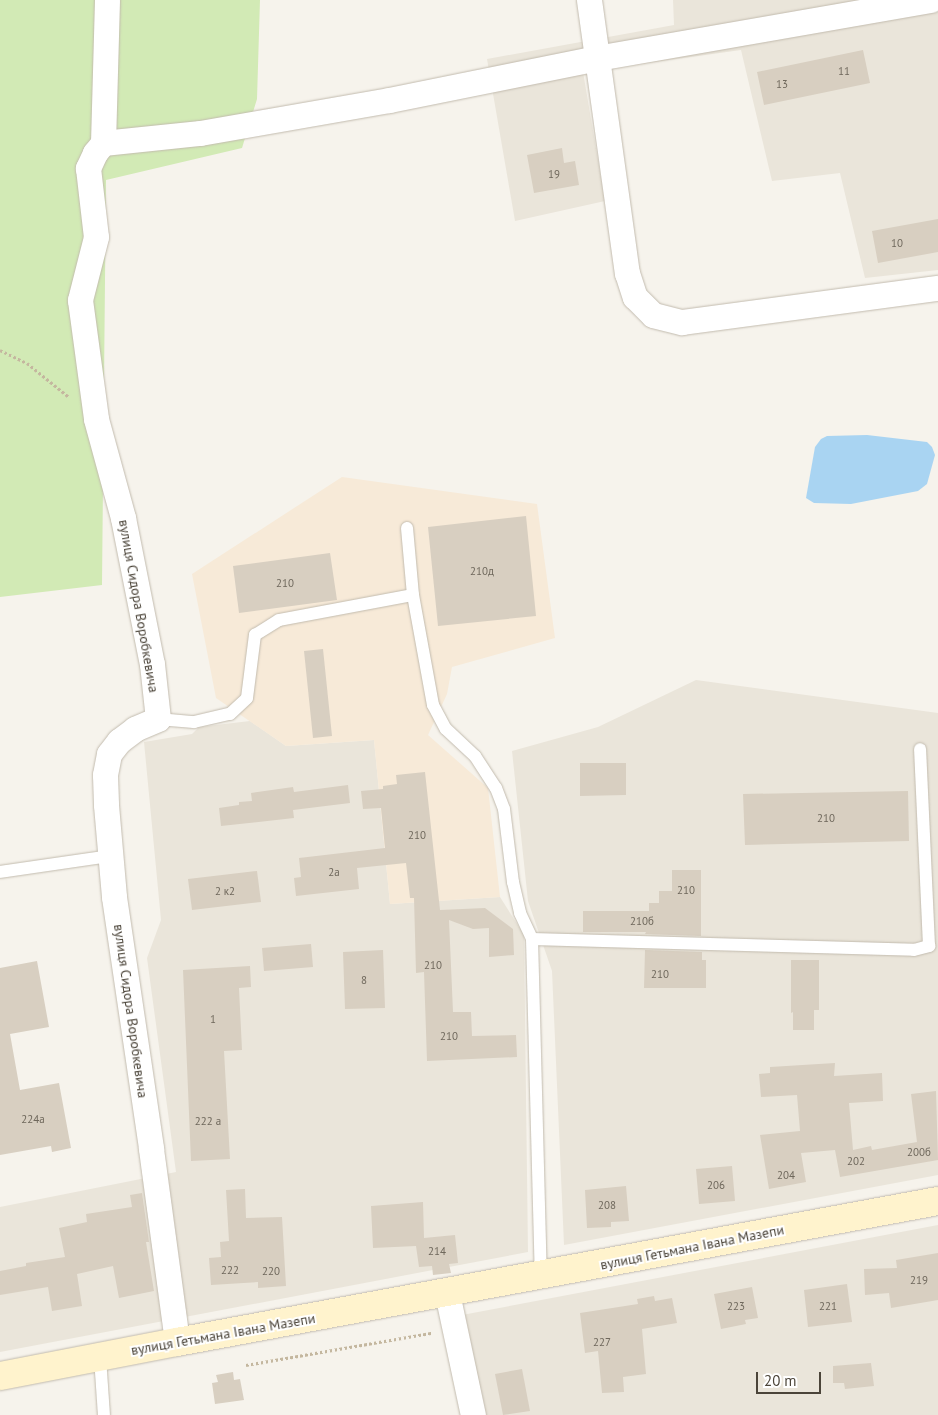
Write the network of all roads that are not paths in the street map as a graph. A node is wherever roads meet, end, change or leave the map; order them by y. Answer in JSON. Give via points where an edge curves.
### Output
{"nodes":[{"id":1,"x":107,"y":0,"type":"edge"},
{"id":2,"x":589,"y":0,"type":"edge"},
{"id":3,"x":931,"y":0,"type":"edge"},
{"id":4,"x":597,"y":58,"type":"junction"},
{"id":5,"x":103,"y":143,"type":"junction"},
{"id":6,"x":938,"y":288,"type":"edge"},
{"id":7,"x":407,"y":528,"type":"dead end"},
{"id":8,"x":413,"y":595,"type":"junction"},
{"id":9,"x":158,"y":718,"type":"junction"},
{"id":10,"x":920,"y":749,"type":"dead end"},
{"id":11,"x":110,"y":856,"type":"junction"},
{"id":12,"x":0,"y":872,"type":"edge"},
{"id":13,"x":532,"y":940,"type":"junction"},
{"id":14,"x":938,"y":1201,"type":"edge"},
{"id":15,"x":542,"y":1276,"type":"junction"},
{"id":16,"x":447,"y":1293,"type":"junction"},
{"id":17,"x":176,"y":1342,"type":"junction"},
{"id":18,"x":100,"y":1356,"type":"junction"},
{"id":19,"x":0,"y":1376,"type":"edge"},
{"id":20,"x":104,"y":1415,"type":"edge"},
{"id":21,"x":473,"y":1415,"type":"edge"}],
"edges":[{"from":1,"to":5,"type":"street"},
{"from":2,"to":4,"type":"street"},
{"from":3,"to":4,"type":"street"},
{"from":4,"to":5,"type":"street","via":[[389,100],[200,133]]},
{"from":4,"to":6,"type":"street","via":[[627,273],[634,297],[653,315],[682,322]]},
{"from":5,"to":9,"type":"street","name":"вулиця Сидора Воробкевича","via":[[88,168],[96,238],[80,300],[96,419],[122,518],[152,664]]},
{"from":7,"to":8,"type":"lane"},
{"from":8,"to":9,"type":"lane","via":[[279,620],[255,635],[247,698],[230,714],[194,722]]},
{"from":8,"to":13,"type":"lane","via":[[433,705],[446,729],[475,756],[496,788],[504,809],[520,913]]},
{"from":9,"to":11,"type":"street","name":"вулиця Сидора Воробкевича","via":[[135,729],[109,754],[105,774]]},
{"from":10,"to":13,"type":"lane","via":[[929,946],[914,950]]},
{"from":11,"to":12,"type":"lane"},
{"from":11,"to":17,"type":"street","name":"вулиця Сидора Воробкевича"},
{"from":13,"to":15,"type":"lane"},
{"from":14,"to":15,"type":"main road","name":"вулиця Гетьмана Івана Мазепи"},
{"from":15,"to":16,"type":"main road","name":"вулиця Гетьмана Івана Мазепи"},
{"from":16,"to":17,"type":"main road","name":"вулиця Гетьмана Івана Мазепи"},
{"from":16,"to":21,"type":"street"},
{"from":17,"to":18,"type":"main road","name":"вулиця Гетьмана Івана Мазепи"},
{"from":18,"to":19,"type":"main road","name":"вулиця Гетьмана Івана Мазепи"},
{"from":18,"to":20,"type":"lane"}]}
